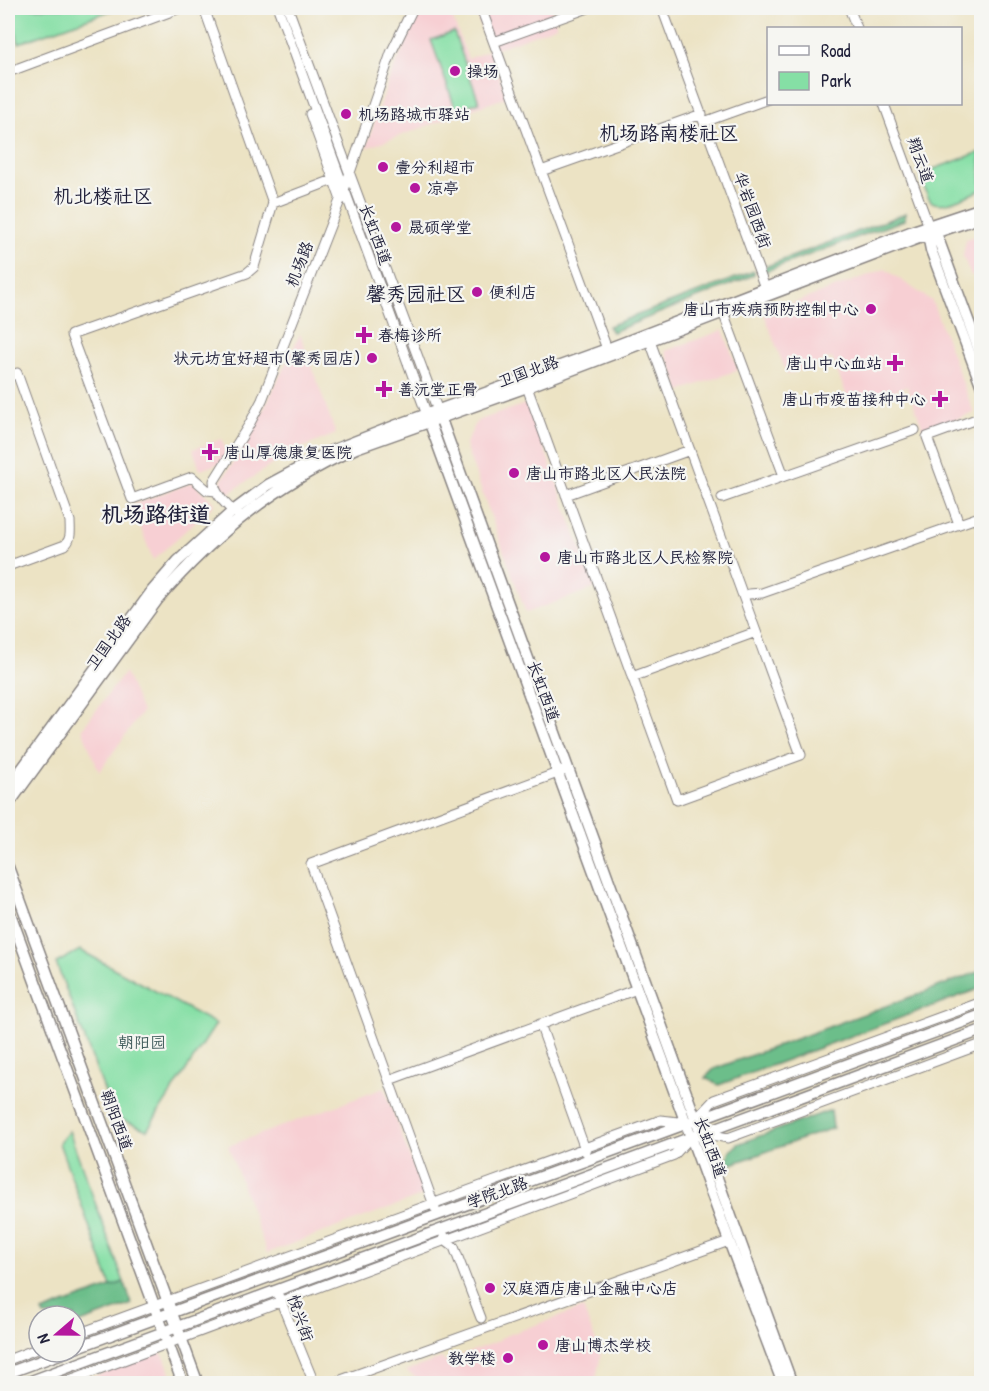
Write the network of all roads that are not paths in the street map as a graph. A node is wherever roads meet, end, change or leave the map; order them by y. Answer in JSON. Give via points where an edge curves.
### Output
{"nodes":[{"id":1,"x":180,"y":8,"type":"edge"},
{"id":2,"x":204,"y":8,"type":"edge"},
{"id":3,"x":272,"y":8,"type":"edge"},
{"id":4,"x":278,"y":8,"type":"edge"},
{"id":5,"x":288,"y":8,"type":"edge"},
{"id":6,"x":294,"y":8,"type":"edge"},
{"id":7,"x":413,"y":8,"type":"edge"},
{"id":8,"x":481,"y":8,"type":"edge"},
{"id":9,"x":588,"y":8,"type":"edge"},
{"id":10,"x":662,"y":8,"type":"edge"},
{"id":11,"x":849,"y":8,"type":"edge"},
{"id":12,"x":856,"y":27,"type":"edge"},
{"id":13,"x":494,"y":42,"type":"junction"},
{"id":14,"x":8,"y":72,"type":"edge"},
{"id":15,"x":767,"y":99,"type":"edge"},
{"id":16,"x":884,"y":105,"type":"edge"},
{"id":17,"x":703,"y":118,"type":"junction"},
{"id":18,"x":350,"y":170,"type":"junction"},
{"id":19,"x":541,"y":171,"type":"junction"},
{"id":20,"x":333,"y":180,"type":"junction"},
{"id":21,"x":342,"y":195,"type":"junction"},
{"id":22,"x":273,"y":203,"type":"junction"},
{"id":23,"x":981,"y":208,"type":"edge"},
{"id":24,"x":981,"y":217,"type":"edge"},
{"id":25,"x":931,"y":232,"type":"junction"},
{"id":26,"x":765,"y":288,"type":"junction"},
{"id":27,"x":723,"y":312,"type":"junction"},
{"id":28,"x":977,"y":332,"type":"edge"},
{"id":29,"x":650,"y":341,"type":"junction"},
{"id":30,"x":607,"y":350,"type":"junction"},
{"id":31,"x":981,"y":358,"type":"edge"},
{"id":32,"x":8,"y":377,"type":"edge"},
{"id":33,"x":527,"y":387,"type":"junction"},
{"id":34,"x":981,"y":387,"type":"edge"},
{"id":35,"x":434,"y":417,"type":"junction"},
{"id":36,"x":981,"y":417,"type":"edge"},
{"id":37,"x":915,"y":430,"type":"dead end"},
{"id":38,"x":690,"y":450,"type":"junction"},
{"id":39,"x":784,"y":476,"type":"junction"},
{"id":40,"x":216,"y":492,"type":"junction"},
{"id":41,"x":566,"y":495,"type":"junction"},
{"id":42,"x":722,"y":498,"type":"dead end"},
{"id":43,"x":237,"y":514,"type":"junction"},
{"id":44,"x":981,"y":516,"type":"edge"},
{"id":45,"x":959,"y":524,"type":"junction"},
{"id":46,"x":8,"y":566,"type":"edge"},
{"id":47,"x":749,"y":594,"type":"dead end"},
{"id":48,"x":756,"y":632,"type":"junction"},
{"id":49,"x":632,"y":677,"type":"junction"},
{"id":50,"x":563,"y":772,"type":"junction"},
{"id":51,"x":8,"y":788,"type":"edge"},
{"id":52,"x":8,"y":805,"type":"edge"},
{"id":53,"x":8,"y":867,"type":"edge"},
{"id":54,"x":8,"y":908,"type":"edge"},
{"id":55,"x":637,"y":988,"type":"junction"},
{"id":56,"x":981,"y":1002,"type":"edge"},
{"id":57,"x":981,"y":1015,"type":"edge"},
{"id":58,"x":939,"y":1018,"type":"junction"},
{"id":59,"x":540,"y":1024,"type":"junction"},
{"id":60,"x":944,"y":1029,"type":"junction"},
{"id":61,"x":981,"y":1030,"type":"edge"},
{"id":62,"x":948,"y":1042,"type":"junction"},
{"id":63,"x":981,"y":1044,"type":"edge"},
{"id":64,"x":953,"y":1054,"type":"junction"},
{"id":65,"x":389,"y":1080,"type":"junction"},
{"id":66,"x":826,"y":1087,"type":"junction"},
{"id":67,"x":825,"y":1102,"type":"junction"},
{"id":68,"x":691,"y":1121,"type":"junction"},
{"id":69,"x":695,"y":1135,"type":"junction"},
{"id":70,"x":585,"y":1148,"type":"junction"},
{"id":71,"x":589,"y":1160,"type":"junction"},
{"id":72,"x":434,"y":1204,"type":"junction"},
{"id":73,"x":437,"y":1215,"type":"junction"},
{"id":74,"x":441,"y":1228,"type":"junction"},
{"id":75,"x":446,"y":1241,"type":"junction"},
{"id":76,"x":729,"y":1241,"type":"junction"},
{"id":77,"x":276,"y":1290,"type":"junction"},
{"id":78,"x":280,"y":1302,"type":"junction"},
{"id":79,"x":169,"y":1307,"type":"junction"},
{"id":80,"x":157,"y":1312,"type":"junction"},
{"id":81,"x":481,"y":1318,"type":"junction"},
{"id":82,"x":494,"y":1325,"type":"junction"},
{"id":83,"x":176,"y":1326,"type":"junction"},
{"id":84,"x":164,"y":1330,"type":"junction"},
{"id":85,"x":87,"y":1332,"type":"edge"},
{"id":86,"x":475,"y":1332,"type":"junction"},
{"id":87,"x":181,"y":1339,"type":"junction"},
{"id":88,"x":87,"y":1343,"type":"edge"},
{"id":89,"x":168,"y":1344,"type":"junction"},
{"id":90,"x":27,"y":1353,"type":"edge"},
{"id":91,"x":397,"y":1359,"type":"junction"},
{"id":92,"x":8,"y":1360,"type":"edge"},
{"id":93,"x":32,"y":1364,"type":"edge"},
{"id":94,"x":8,"y":1373,"type":"edge"},
{"id":95,"x":23,"y":1383,"type":"edge"},
{"id":96,"x":59,"y":1383,"type":"edge"},
{"id":97,"x":183,"y":1383,"type":"edge"},
{"id":98,"x":198,"y":1383,"type":"edge"},
{"id":99,"x":309,"y":1383,"type":"edge"},
{"id":100,"x":314,"y":1383,"type":"edge"},
{"id":101,"x":330,"y":1383,"type":"edge"},
{"id":102,"x":339,"y":1383,"type":"edge"},
{"id":103,"x":783,"y":1383,"type":"edge"},
{"id":104,"x":792,"y":1383,"type":"edge"}],
"edges":[{"from":1,"to":14,"type":"street"},
{"from":2,"to":22,"type":"street"},
{"from":3,"to":20,"type":"street"},
{"from":4,"to":21,"type":"street","name":"长虹西道"},
{"from":5,"to":18,"type":"street","name":"长虹西道"},
{"from":6,"to":18,"type":"street"},
{"from":7,"to":18,"type":"street","name":"机场路","via":[[391,53]]},
{"from":8,"to":13,"type":"street"},
{"from":9,"to":13,"type":"street"},
{"from":10,"to":17,"type":"street","name":"华岩园西街"},
{"from":11,"to":12,"type":"street"},
{"from":13,"to":19,"type":"street"},
{"from":15,"to":17,"type":"street"},
{"from":16,"to":25,"type":"street","name":"翔云道"},
{"from":17,"to":19,"type":"street"},
{"from":17,"to":26,"type":"street","name":"华岩园西街"},
{"from":18,"to":21,"type":"street","name":"机场路"},
{"from":18,"to":35,"type":"street","name":"长虹西道"},
{"from":19,"to":30,"type":"street"},
{"from":20,"to":21,"type":"street"},
{"from":20,"to":22,"type":"street"},
{"from":21,"to":35,"type":"street","name":"长虹西道"},
{"from":21,"to":40,"type":"street","name":"机场路","via":[[262,400],[214,481]]},
{"from":22,"to":40,"type":"street","via":[[254,267],[247,273],[70,336],[132,499],[192,477],[207,490]]},
{"from":23,"to":25,"type":"main road","name":"卫国北路"},
{"from":24,"to":25,"type":"main road","name":"卫国北路"},
{"from":25,"to":26,"type":"main road","name":"卫国北路"},
{"from":25,"to":27,"type":"main road","name":"卫国北路"},
{"from":25,"to":28,"type":"main road","name":"翔云道"},
{"from":25,"to":34,"type":"main road","name":"翔云道","via":[[931,250]]},
{"from":26,"to":30,"type":"main road","name":"卫国北路"},
{"from":27,"to":29,"type":"main road","name":"卫国北路"},
{"from":27,"to":39,"type":"street"},
{"from":28,"to":31,"type":"main road","name":"翔云道"},
{"from":29,"to":33,"type":"main road","name":"卫国北路"},
{"from":29,"to":38,"type":"street"},
{"from":30,"to":35,"type":"main road","name":"卫国北路"},
{"from":32,"to":46,"type":"street","via":[[17,373],[70,521],[71,535],[65,545]]},
{"from":33,"to":35,"type":"main road","name":"卫国北路"},
{"from":33,"to":41,"type":"street"},
{"from":35,"to":43,"type":"main road","name":"卫国北路","via":[[333,459]]},
{"from":35,"to":50,"type":"main road","name":"长虹西道"},
{"from":36,"to":45,"type":"street","via":[[927,437]]},
{"from":37,"to":39,"type":"street"},
{"from":38,"to":41,"type":"street"},
{"from":38,"to":48,"type":"street"},
{"from":39,"to":42,"type":"street"},
{"from":40,"to":43,"type":"street"},
{"from":41,"to":49,"type":"street"},
{"from":43,"to":51,"type":"main road","name":"卫国北路","via":[[178,561],[152,591]]},
{"from":43,"to":52,"type":"main road","name":"卫国北路","via":[[158,599]]},
{"from":44,"to":45,"type":"street"},
{"from":45,"to":47,"type":"street","via":[[762,593]]},
{"from":48,"to":49,"type":"street"},
{"from":48,"to":49,"type":"street","via":[[801,755],[677,800]]},
{"from":50,"to":55,"type":"main road","name":"长虹西道"},
{"from":50,"to":65,"type":"street","via":[[311,864]]},
{"from":50,"to":68,"type":"main road","name":"长虹西道"},
{"from":53,"to":79,"type":"main road","name":"朝阳西道"},
{"from":54,"to":80,"type":"main road","name":"朝阳西道"},
{"from":55,"to":59,"type":"street"},
{"from":55,"to":68,"type":"main road","name":"长虹西道"},
{"from":56,"to":58,"type":"street"},
{"from":57,"to":60,"type":"main road","name":"学院北路"},
{"from":58,"to":60,"type":"street"},
{"from":58,"to":68,"type":"street","via":[[714,1100]]},
{"from":59,"to":65,"type":"street"},
{"from":59,"to":70,"type":"street"},
{"from":60,"to":62,"type":"main road"},
{"from":60,"to":68,"type":"main road","name":"学院北路"},
{"from":61,"to":62,"type":"main road","name":"学院北路"},
{"from":62,"to":64,"type":"street"},
{"from":62,"to":66,"type":"main road","name":"学院北路"},
{"from":63,"to":64,"type":"street"},
{"from":64,"to":67,"type":"street"},
{"from":65,"to":72,"type":"street"},
{"from":66,"to":67,"type":"street"},
{"from":66,"to":69,"type":"main road","name":"学院北路"},
{"from":67,"to":69,"type":"street","via":[[728,1138]]},
{"from":68,"to":69,"type":"main road","name":"长虹西道"},
{"from":68,"to":70,"type":"street","via":[[661,1120]]},
{"from":68,"to":71,"type":"main road","name":"学院北路"},
{"from":69,"to":74,"type":"main road","name":"学院北路"},
{"from":69,"to":75,"type":"street","via":[[674,1155]]},
{"from":69,"to":76,"type":"main road","name":"长虹西道"},
{"from":69,"to":104,"type":"main road","name":"长虹西道"},
{"from":70,"to":71,"type":"street"},
{"from":70,"to":72,"type":"street"},
{"from":71,"to":73,"type":"main road","name":"学院北路"},
{"from":72,"to":73,"type":"street"},
{"from":72,"to":79,"type":"street"},
{"from":73,"to":74,"type":"main road"},
{"from":73,"to":79,"type":"main road","name":"学院北路"},
{"from":74,"to":75,"type":"street"},
{"from":74,"to":77,"type":"main road","name":"学院北路"},
{"from":75,"to":78,"type":"street"},
{"from":75,"to":81,"type":"street","via":[[454,1247]]},
{"from":76,"to":82,"type":"street"},
{"from":76,"to":103,"type":"main road","name":"长虹西道"},
{"from":77,"to":78,"type":"street","name":"悦兴街"},
{"from":77,"to":83,"type":"main road","name":"学院北路"},
{"from":78,"to":87,"type":"street"},
{"from":78,"to":99,"type":"street","name":"悦兴街"},
{"from":78,"to":100,"type":"street","name":"悦兴街"},
{"from":79,"to":80,"type":"main road","name":"学院北路"},
{"from":79,"to":83,"type":"main road","name":"朝阳西道"},
{"from":80,"to":84,"type":"main road","name":"朝阳西道"},
{"from":80,"to":85,"type":"street"},
{"from":80,"to":88,"type":"main road","name":"学院北路"},
{"from":81,"to":82,"type":"street"},
{"from":81,"to":86,"type":"street"},
{"from":82,"to":86,"type":"street"},
{"from":83,"to":84,"type":"main road","name":"学院北路"},
{"from":83,"to":87,"type":"main road","name":"朝阳西道"},
{"from":84,"to":89,"type":"main road","name":"朝阳西道"},
{"from":84,"to":95,"type":"main road","name":"学院北路"},
{"from":86,"to":91,"type":"street"},
{"from":87,"to":89,"type":"street"},
{"from":87,"to":98,"type":"main road","name":"朝阳西道"},
{"from":89,"to":96,"type":"street"},
{"from":89,"to":97,"type":"main road","name":"朝阳西道"},
{"from":90,"to":92,"type":"street"},
{"from":91,"to":101,"type":"street"},
{"from":91,"to":102,"type":"street"},
{"from":93,"to":94,"type":"main road"}]}
